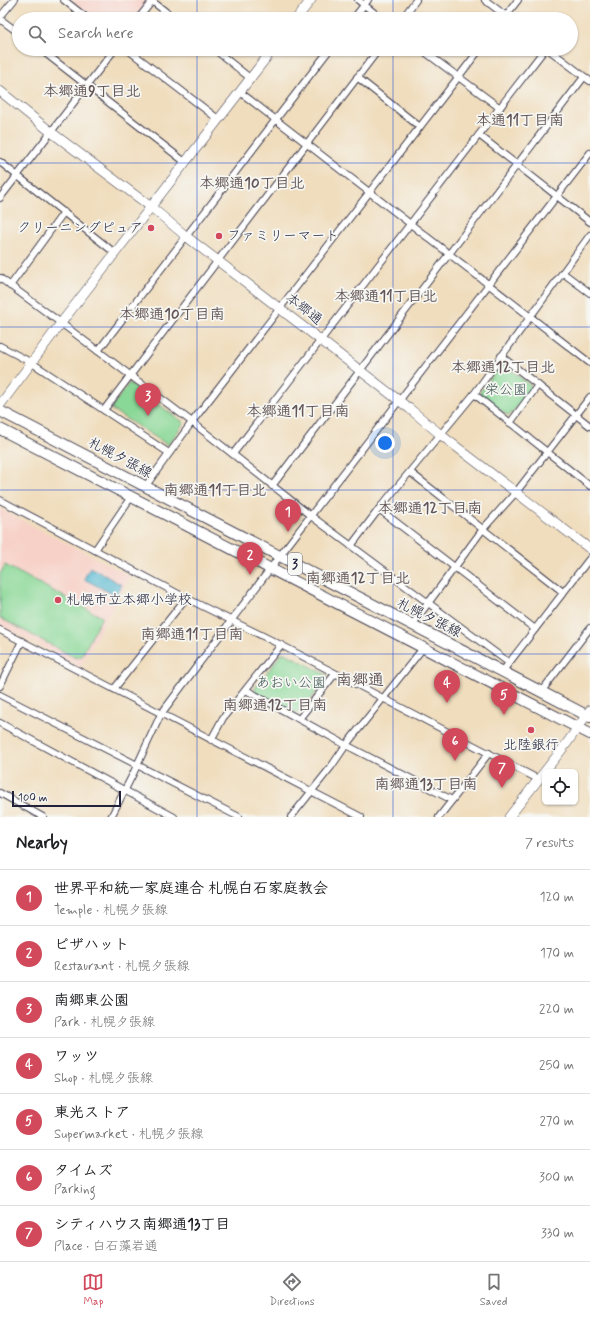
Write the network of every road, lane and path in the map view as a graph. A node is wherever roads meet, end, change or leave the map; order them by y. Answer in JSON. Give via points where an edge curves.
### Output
{"nodes":[{"id":1,"x":14,"y":0,"type":"edge"},
{"id":2,"x":64,"y":0,"type":"edge"},
{"id":3,"x":311,"y":0,"type":"edge"},
{"id":4,"x":358,"y":0,"type":"edge"},
{"id":5,"x":416,"y":0,"type":"edge"},
{"id":6,"x":485,"y":0,"type":"edge"},
{"id":7,"x":518,"y":0,"type":"edge"},
{"id":8,"x":152,"y":1,"type":"edge"},
{"id":9,"x":366,"y":3,"type":"edge"},
{"id":10,"x":79,"y":12,"type":"edge"},
{"id":11,"x":143,"y":12,"type":"edge"},
{"id":12,"x":166,"y":12,"type":"edge"},
{"id":13,"x":302,"y":12,"type":"edge"},
{"id":14,"x":359,"y":12,"type":"edge"},
{"id":15,"x":375,"y":12,"type":"edge"},
{"id":16,"x":407,"y":12,"type":"edge"},
{"id":17,"x":499,"y":12,"type":"edge"},
{"id":18,"x":510,"y":12,"type":"edge"},
{"id":19,"x":0,"y":18,"type":"edge"},
{"id":20,"x":12,"y":27,"type":"edge"},
{"id":21,"x":49,"y":56,"type":"edge"},
{"id":22,"x":110,"y":56,"type":"edge"},
{"id":23,"x":136,"y":56,"type":"edge"},
{"id":24,"x":223,"y":56,"type":"edge"},
{"id":25,"x":267,"y":56,"type":"edge"},
{"id":26,"x":325,"y":56,"type":"edge"},
{"id":27,"x":374,"y":56,"type":"edge"},
{"id":28,"x":430,"y":56,"type":"edge"},
{"id":29,"x":475,"y":56,"type":"edge"},
{"id":30,"x":541,"y":56,"type":"edge"},
{"id":31,"x":556,"y":56,"type":"edge"},
{"id":32,"x":357,"y":77,"type":"junction"},
{"id":33,"x":584,"y":77,"type":"junction"},
{"id":34,"x":250,"y":78,"type":"junction"},
{"id":35,"x":459,"y":78,"type":"junction"},
{"id":36,"x":590,"y":82,"type":"edge"},
{"id":37,"x":87,"y":85,"type":"junction"},
{"id":38,"x":0,"y":91,"type":"edge"},
{"id":39,"x":240,"y":92,"type":"junction"},
{"id":40,"x":500,"y":108,"type":"junction"},
{"id":41,"x":218,"y":119,"type":"junction"},
{"id":42,"x":276,"y":119,"type":"junction"},
{"id":43,"x":420,"y":127,"type":"junction"},
{"id":44,"x":50,"y":132,"type":"junction"},
{"id":45,"x":479,"y":135,"type":"junction"},
{"id":46,"x":307,"y":143,"type":"junction"},
{"id":47,"x":590,"y":153,"type":"edge"},
{"id":48,"x":0,"y":162,"type":"edge"},
{"id":49,"x":185,"y":162,"type":"junction"},
{"id":50,"x":518,"y":165,"type":"junction"},
{"id":51,"x":17,"y":176,"type":"junction"},
{"id":52,"x":370,"y":192,"type":"junction"},
{"id":53,"x":558,"y":196,"type":"junction"},
{"id":54,"x":0,"y":198,"type":"edge"},
{"id":55,"x":151,"y":207,"type":"junction"},
{"id":56,"x":64,"y":212,"type":"junction"},
{"id":57,"x":590,"y":222,"type":"edge"},
{"id":58,"x":410,"y":223,"type":"junction"},
{"id":59,"x":590,"y":235,"type":"edge"},
{"id":60,"x":187,"y":237,"type":"junction"},
{"id":61,"x":115,"y":253,"type":"junction"},
{"id":62,"x":448,"y":254,"type":"junction"},
{"id":63,"x":218,"y":260,"type":"junction"},
{"id":64,"x":563,"y":273,"type":"junction"},
{"id":65,"x":0,"y":278,"type":"edge"},
{"id":66,"x":10,"y":286,"type":"junction"},
{"id":67,"x":489,"y":286,"type":"junction"},
{"id":68,"x":590,"y":293,"type":"edge"},
{"id":69,"x":280,"y":309,"type":"junction"},
{"id":70,"x":530,"y":317,"type":"junction"},
{"id":71,"x":61,"y":323,"type":"junction"},
{"id":72,"x":322,"y":340,"type":"junction"},
{"id":73,"x":0,"y":346,"type":"edge"},
{"id":74,"x":98,"y":351,"type":"junction"},
{"id":75,"x":501,"y":356,"type":"junction"},
{"id":76,"x":32,"y":363,"type":"junction"},
{"id":77,"x":590,"y":364,"type":"edge"},
{"id":78,"x":360,"y":371,"type":"junction"},
{"id":79,"x":130,"y":375,"type":"junction"},
{"id":80,"x":538,"y":385,"type":"junction"},
{"id":81,"x":474,"y":394,"type":"junction"},
{"id":82,"x":590,"y":397,"type":"edge"},
{"id":83,"x":400,"y":401,"type":"junction"},
{"id":84,"x":0,"y":406,"type":"edge"},
{"id":85,"x":104,"y":410,"type":"junction"},
{"id":86,"x":0,"y":411,"type":"edge"},
{"id":87,"x":576,"y":415,"type":"junction"},
{"id":88,"x":192,"y":422,"type":"junction"},
{"id":89,"x":510,"y":422,"type":"junction"},
{"id":90,"x":590,"y":426,"type":"edge"},
{"id":91,"x":0,"y":428,"type":"edge"},
{"id":92,"x":441,"y":434,"type":"junction"},
{"id":93,"x":547,"y":452,"type":"junction"},
{"id":94,"x":169,"y":453,"type":"junction"},
{"id":95,"x":233,"y":454,"type":"junction"},
{"id":96,"x":410,"y":472,"type":"junction"},
{"id":97,"x":272,"y":486,"type":"junction"},
{"id":98,"x":590,"y":486,"type":"edge"},
{"id":99,"x":145,"y":487,"type":"junction"},
{"id":100,"x":517,"y":491,"type":"junction"},
{"id":101,"x":131,"y":497,"type":"junction"},
{"id":102,"x":0,"y":500,"type":"edge"},
{"id":103,"x":379,"y":509,"type":"junction"},
{"id":104,"x":311,"y":516,"type":"junction"},
{"id":105,"x":483,"y":529,"type":"junction"},
{"id":106,"x":351,"y":546,"type":"junction"},
{"id":107,"x":590,"y":549,"type":"edge"},
{"id":108,"x":95,"y":550,"type":"junction"},
{"id":109,"x":280,"y":556,"type":"junction"},
{"id":110,"x":590,"y":558,"type":"edge"},
{"id":111,"x":455,"y":566,"type":"junction"},
{"id":112,"x":271,"y":569,"type":"junction"},
{"id":113,"x":563,"y":592,"type":"junction"},
{"id":114,"x":186,"y":598,"type":"junction"},
{"id":115,"x":428,"y":602,"type":"junction"},
{"id":116,"x":232,"y":621,"type":"junction"},
{"id":117,"x":412,"y":625,"type":"junction"},
{"id":118,"x":590,"y":628,"type":"edge"},
{"id":119,"x":535,"y":629,"type":"junction"},
{"id":120,"x":0,"y":630,"type":"edge"},
{"id":121,"x":22,"y":641,"type":"junction"},
{"id":122,"x":281,"y":645,"type":"junction"},
{"id":123,"x":423,"y":648,"type":"junction"},
{"id":124,"x":508,"y":662,"type":"junction"},
{"id":125,"x":502,"y":672,"type":"junction"},
{"id":126,"x":335,"y":674,"type":"junction"},
{"id":127,"x":0,"y":686,"type":"edge"},
{"id":128,"x":114,"y":689,"type":"junction"},
{"id":129,"x":246,"y":690,"type":"junction"},
{"id":130,"x":542,"y":692,"type":"junction"},
{"id":131,"x":0,"y":694,"type":"edge"},
{"id":132,"x":384,"y":699,"type":"junction"},
{"id":133,"x":162,"y":714,"type":"junction"},
{"id":134,"x":589,"y":714,"type":"edge"},
{"id":135,"x":299,"y":719,"type":"junction"},
{"id":136,"x":0,"y":723,"type":"edge"},
{"id":137,"x":577,"y":727,"type":"junction"},
{"id":138,"x":590,"y":734,"type":"edge"},
{"id":139,"x":211,"y":740,"type":"junction"},
{"id":140,"x":346,"y":745,"type":"junction"},
{"id":141,"x":489,"y":753,"type":"junction"},
{"id":142,"x":138,"y":764,"type":"junction"},
{"id":143,"x":538,"y":779,"type":"junction"},
{"id":144,"x":125,"y":789,"type":"junction"},
{"id":145,"x":311,"y":790,"type":"junction"},
{"id":146,"x":0,"y":793,"type":"edge"},
{"id":147,"x":452,"y":800,"type":"junction"},
{"id":148,"x":42,"y":817,"type":"edge"},
{"id":149,"x":111,"y":817,"type":"edge"},
{"id":150,"x":174,"y":817,"type":"edge"},
{"id":151,"x":239,"y":817,"type":"edge"},
{"id":152,"x":292,"y":817,"type":"edge"},
{"id":153,"x":361,"y":817,"type":"edge"},
{"id":154,"x":439,"y":817,"type":"edge"},
{"id":155,"x":510,"y":817,"type":"edge"}],
"edges":[{"from":1,"to":19,"type":"street"},
{"from":2,"to":10,"type":"street"},
{"from":3,"to":13,"type":"street"},
{"from":4,"to":9,"type":"street"},
{"from":5,"to":16,"type":"street"},
{"from":6,"to":17,"type":"street"},
{"from":7,"to":18,"type":"street"},
{"from":8,"to":11,"type":"street"},
{"from":8,"to":12,"type":"street"},
{"from":9,"to":14,"type":"street"},
{"from":9,"to":15,"type":"street"},
{"from":19,"to":20,"type":"street"},
{"from":21,"to":37,"type":"street"},
{"from":22,"to":37,"type":"street"},
{"from":23,"to":41,"type":"street"},
{"from":24,"to":34,"type":"street"},
{"from":25,"to":34,"type":"street"},
{"from":26,"to":42,"type":"street"},
{"from":27,"to":32,"type":"street"},
{"from":28,"to":35,"type":"street"},
{"from":29,"to":35,"type":"street"},
{"from":30,"to":40,"type":"street"},
{"from":31,"to":33,"type":"street"},
{"from":32,"to":43,"type":"street"},
{"from":32,"to":46,"type":"street"},
{"from":33,"to":36,"type":"street"},
{"from":33,"to":50,"type":"street"},
{"from":34,"to":39,"type":"street"},
{"from":35,"to":40,"type":"street"},
{"from":35,"to":43,"type":"street"},
{"from":37,"to":44,"type":"street"},
{"from":37,"to":49,"type":"street"},
{"from":38,"to":44,"type":"street","name":"本郷通"},
{"from":39,"to":41,"type":"street"},
{"from":39,"to":42,"type":"street"},
{"from":40,"to":45,"type":"street"},
{"from":41,"to":49,"type":"street"},
{"from":42,"to":46,"type":"street"},
{"from":42,"to":60,"type":"street"},
{"from":43,"to":52,"type":"street"},
{"from":44,"to":51,"type":"street"},
{"from":44,"to":55,"type":"street","name":"本郷通"},
{"from":45,"to":50,"type":"street"},
{"from":45,"to":58,"type":"street"},
{"from":46,"to":52,"type":"street"},
{"from":46,"to":63,"type":"street"},
{"from":47,"to":53,"type":"street"},
{"from":48,"to":51,"type":"street"},
{"from":49,"to":55,"type":"street"},
{"from":50,"to":53,"type":"street"},
{"from":50,"to":62,"type":"street"},
{"from":51,"to":54,"type":"street"},
{"from":51,"to":56,"type":"street"},
{"from":52,"to":58,"type":"street"},
{"from":52,"to":69,"type":"street"},
{"from":53,"to":57,"type":"street"},
{"from":53,"to":67,"type":"street"},
{"from":55,"to":60,"type":"street","name":"本郷通"},
{"from":55,"to":61,"type":"street"},
{"from":56,"to":61,"type":"street"},
{"from":56,"to":66,"type":"street"},
{"from":58,"to":62,"type":"street"},
{"from":58,"to":72,"type":"street"},
{"from":59,"to":64,"type":"street"},
{"from":60,"to":63,"type":"street","name":"本郷通"},
{"from":60,"to":74,"type":"street"},
{"from":61,"to":71,"type":"street"},
{"from":62,"to":67,"type":"street"},
{"from":62,"to":78,"type":"street"},
{"from":63,"to":69,"type":"street","name":"本郷通"},
{"from":63,"to":79,"type":"street"},
{"from":64,"to":68,"type":"street"},
{"from":64,"to":70,"type":"street"},
{"from":65,"to":66,"type":"street"},
{"from":66,"to":71,"type":"street"},
{"from":67,"to":70,"type":"street"},
{"from":67,"to":83,"type":"street"},
{"from":69,"to":72,"type":"street","name":"本郷通"},
{"from":69,"to":88,"type":"street"},
{"from":70,"to":75,"type":"street"},
{"from":70,"to":77,"type":"street"},
{"from":71,"to":74,"type":"street"},
{"from":71,"to":76,"type":"street"},
{"from":72,"to":78,"type":"street","name":"本郷通"},
{"from":72,"to":95,"type":"street"},
{"from":73,"to":76,"type":"street"},
{"from":74,"to":79,"type":"street"},
{"from":75,"to":80,"type":"street"},
{"from":75,"to":81,"type":"street"},
{"from":76,"to":84,"type":"street"},
{"from":76,"to":85,"type":"street"},
{"from":78,"to":83,"type":"street","name":"本郷通"},
{"from":78,"to":97,"type":"street"},
{"from":79,"to":85,"type":"street"},
{"from":79,"to":88,"type":"street"},
{"from":80,"to":87,"type":"street"},
{"from":80,"to":89,"type":"street"},
{"from":81,"to":89,"type":"street"},
{"from":81,"to":92,"type":"street"},
{"from":82,"to":87,"type":"street"},
{"from":83,"to":92,"type":"street","name":"本郷通"},
{"from":83,"to":104,"type":"street"},
{"from":85,"to":94,"type":"street"},
{"from":86,"to":99,"type":"main road","name":"札幌夕張線","number":"3"},
{"from":87,"to":90,"type":"street"},
{"from":87,"to":93,"type":"street"},
{"from":88,"to":94,"type":"street"},
{"from":88,"to":95,"type":"street"},
{"from":89,"to":93,"type":"street"},
{"from":91,"to":101,"type":"main road","name":"札幌夕張線","number":"3"},
{"from":92,"to":96,"type":"street"},
{"from":92,"to":100,"type":"street","name":"本郷通"},
{"from":93,"to":98,"type":"street"},
{"from":93,"to":100,"type":"street"},
{"from":94,"to":99,"type":"street"},
{"from":95,"to":97,"type":"street"},
{"from":96,"to":103,"type":"street"},
{"from":96,"to":105,"type":"street"},
{"from":97,"to":104,"type":"street"},
{"from":99,"to":109,"type":"main road","name":"札幌夕張線","number":"3"},
{"from":100,"to":105,"type":"street"},
{"from":100,"to":107,"type":"street","name":"本郷通"},
{"from":101,"to":108,"type":"street"},
{"from":101,"to":112,"type":"main road","name":"札幌夕張線","number":"3"},
{"from":102,"to":108,"type":"street"},
{"from":103,"to":106,"type":"street"},
{"from":103,"to":111,"type":"street"},
{"from":104,"to":106,"type":"street"},
{"from":104,"to":109,"type":"street"},
{"from":105,"to":111,"type":"street"},
{"from":105,"to":113,"type":"street"},
{"from":106,"to":115,"type":"street"},
{"from":108,"to":114,"type":"street"},
{"from":109,"to":112,"type":"street"},
{"from":109,"to":117,"type":"main road","name":"札幌夕張線","number":"3"},
{"from":110,"to":113,"type":"street"},
{"from":111,"to":115,"type":"street"},
{"from":111,"to":119,"type":"street"},
{"from":112,"to":116,"type":"street"},
{"from":112,"to":123,"type":"main road","name":"札幌夕張線","number":"3"},
{"from":113,"to":119,"type":"street"},
{"from":114,"to":116,"type":"street"},
{"from":114,"to":128,"type":"street"},
{"from":115,"to":117,"type":"street"},
{"from":115,"to":124,"type":"street"},
{"from":116,"to":122,"type":"street"},
{"from":116,"to":133,"type":"street"},
{"from":117,"to":125,"type":"main road","name":"札幌夕張線","number":"3"},
{"from":118,"to":130,"type":"street"},
{"from":119,"to":124,"type":"street"},
{"from":120,"to":121,"type":"street"},
{"from":121,"to":127,"type":"street"},
{"from":121,"to":128,"type":"street"},
{"from":122,"to":126,"type":"street"},
{"from":122,"to":129,"type":"street"},
{"from":123,"to":132,"type":"street"},
{"from":123,"to":137,"type":"main road","name":"札幌夕張線","number":"3"},
{"from":124,"to":125,"type":"street"},
{"from":125,"to":130,"type":"main road","name":"札幌夕張線","number":"3"},
{"from":126,"to":132,"type":"street"},
{"from":126,"to":135,"type":"street"},
{"from":128,"to":133,"type":"street"},
{"from":129,"to":135,"type":"street"},
{"from":129,"to":139,"type":"street","via":[[223,718]]},
{"from":130,"to":134,"type":"main road","name":"札幌夕張線","number":"3"},
{"from":131,"to":142,"type":"street"},
{"from":132,"to":140,"type":"street"},
{"from":132,"to":141,"type":"street"},
{"from":133,"to":139,"type":"street"},
{"from":133,"to":142,"type":"street"},
{"from":134,"to":137,"type":"street"},
{"from":135,"to":140,"type":"street"},
{"from":136,"to":144,"type":"street"},
{"from":137,"to":138,"type":"main road","name":"札幌夕張線","number":"3"},
{"from":137,"to":143,"type":"street"},
{"from":139,"to":145,"type":"street"},
{"from":140,"to":145,"type":"street"},
{"from":140,"to":147,"type":"street"},
{"from":141,"to":143,"type":"street"},
{"from":141,"to":147,"type":"street"},
{"from":142,"to":144,"type":"street"},
{"from":142,"to":151,"type":"street"},
{"from":143,"to":155,"type":"street"},
{"from":144,"to":149,"type":"street"},
{"from":144,"to":150,"type":"street"},
{"from":145,"to":152,"type":"street"},
{"from":145,"to":153,"type":"street"},
{"from":146,"to":148,"type":"street"},
{"from":147,"to":154,"type":"street"}]}
